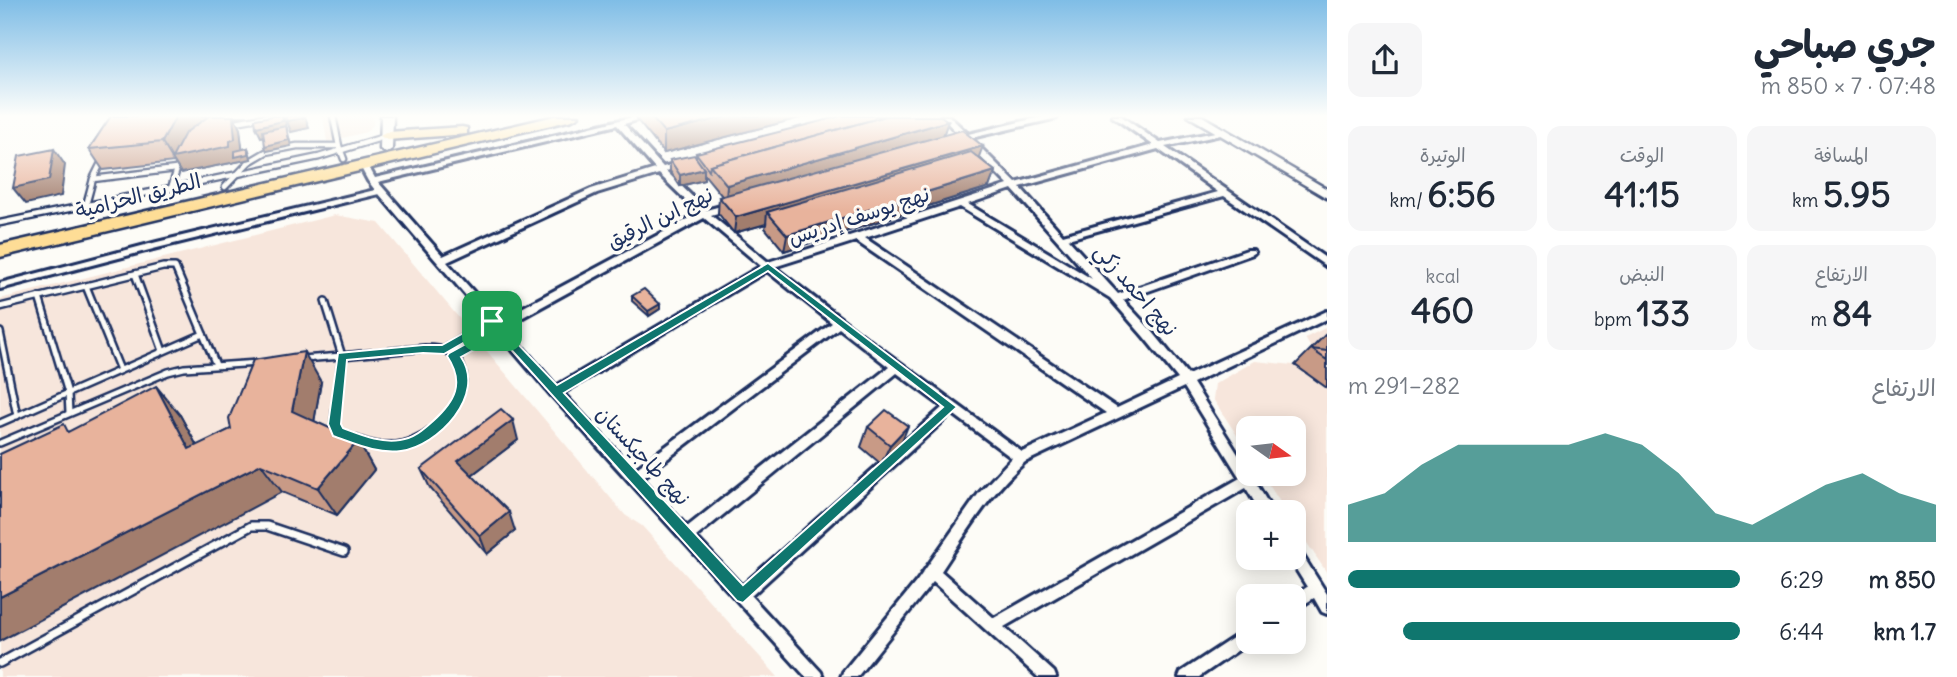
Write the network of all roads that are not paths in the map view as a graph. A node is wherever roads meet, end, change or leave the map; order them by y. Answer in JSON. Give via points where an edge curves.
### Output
{"nodes":[{"id":1,"x":290,"y":148,"type":"edge"},
{"id":2,"x":309,"y":148,"type":"edge"},
{"id":3,"x":340,"y":148,"type":"edge"},
{"id":4,"x":363,"y":148,"type":"edge"},
{"id":5,"x":434,"y":148,"type":"edge"},
{"id":6,"x":511,"y":148,"type":"edge"},
{"id":7,"x":640,"y":148,"type":"edge"},
{"id":8,"x":977,"y":148,"type":"edge"},
{"id":9,"x":1153,"y":148,"type":"edge"},
{"id":10,"x":1161,"y":148,"type":"edge"},
{"id":11,"x":1248,"y":148,"type":"edge"},
{"id":12,"x":107,"y":151,"type":"edge"},
{"id":13,"x":341,"y":152,"type":"junction"},
{"id":14,"x":182,"y":159,"type":"edge"},
{"id":15,"x":698,"y":159,"type":"edge"},
{"id":16,"x":363,"y":164,"type":"junction"},
{"id":17,"x":176,"y":169,"type":"junction"},
{"id":18,"x":659,"y":169,"type":"junction"},
{"id":19,"x":238,"y":175,"type":"junction"},
{"id":20,"x":93,"y":179,"type":"junction"},
{"id":21,"x":372,"y":181,"type":"junction"},
{"id":22,"x":1014,"y":186,"type":"junction"},
{"id":23,"x":225,"y":187,"type":"junction"},
{"id":24,"x":171,"y":188,"type":"junction"},
{"id":25,"x":380,"y":191,"type":"junction"},
{"id":26,"x":1223,"y":192,"type":"junction"},
{"id":27,"x":1327,"y":194,"type":"edge"},
{"id":28,"x":743,"y":202,"type":"edge"},
{"id":29,"x":960,"y":203,"type":"junction"},
{"id":30,"x":86,"y":205,"type":"junction"},
{"id":31,"x":704,"y":214,"type":"junction"},
{"id":32,"x":0,"y":223,"type":"edge"},
{"id":33,"x":69,"y":234,"type":"junction"},
{"id":34,"x":857,"y":237,"type":"junction"},
{"id":35,"x":0,"y":238,"type":"edge"},
{"id":36,"x":1062,"y":238,"type":"junction"},
{"id":37,"x":0,"y":251,"type":"edge"},
{"id":38,"x":1250,"y":252,"type":"dead end"},
{"id":39,"x":0,"y":258,"type":"edge"},
{"id":40,"x":441,"y":261,"type":"junction"},
{"id":41,"x":1327,"y":264,"type":"edge"},
{"id":42,"x":768,"y":266,"type":"junction"},
{"id":43,"x":135,"y":274,"type":"junction"},
{"id":44,"x":0,"y":286,"type":"edge"},
{"id":45,"x":86,"y":286,"type":"junction"},
{"id":46,"x":39,"y":298,"type":"junction"},
{"id":47,"x":1117,"y":298,"type":"junction"},
{"id":48,"x":325,"y":301,"type":"dead end"},
{"id":49,"x":0,"y":307,"type":"edge"},
{"id":50,"x":1327,"y":315,"type":"edge"},
{"id":51,"x":840,"y":322,"type":"junction"},
{"id":52,"x":496,"y":326,"type":"junction"},
{"id":53,"x":0,"y":332,"type":"edge"},
{"id":54,"x":203,"y":334,"type":"junction"},
{"id":55,"x":444,"y":350,"type":"junction"},
{"id":56,"x":163,"y":351,"type":"junction"},
{"id":57,"x":342,"y":356,"type":"junction"},
{"id":58,"x":453,"y":356,"type":"junction"},
{"id":59,"x":288,"y":360,"type":"edge"},
{"id":60,"x":261,"y":363,"type":"edge"},
{"id":61,"x":216,"y":365,"type":"junction"},
{"id":62,"x":898,"y":366,"type":"junction"},
{"id":63,"x":120,"y":370,"type":"junction"},
{"id":64,"x":1186,"y":381,"type":"junction"},
{"id":65,"x":555,"y":392,"type":"junction"},
{"id":66,"x":68,"y":393,"type":"junction"},
{"id":67,"x":951,"y":407,"type":"junction"},
{"id":68,"x":69,"y":413,"type":"junction"},
{"id":69,"x":1115,"y":413,"type":"junction"},
{"id":70,"x":17,"y":416,"type":"junction"},
{"id":71,"x":0,"y":423,"type":"edge"},
{"id":72,"x":0,"y":443,"type":"edge"},
{"id":73,"x":1021,"y":458,"type":"junction"},
{"id":74,"x":1236,"y":461,"type":"edge"},
{"id":75,"x":634,"y":477,"type":"junction"},
{"id":76,"x":1238,"y":486,"type":"edge"},
{"id":77,"x":688,"y":535,"type":"junction"},
{"id":78,"x":344,"y":552,"type":"dead end"},
{"id":79,"x":1304,"y":570,"type":"edge"},
{"id":80,"x":932,"y":572,"type":"junction"},
{"id":81,"x":1316,"y":589,"type":"junction"},
{"id":82,"x":743,"y":595,"type":"junction"},
{"id":83,"x":1306,"y":596,"type":"edge"},
{"id":84,"x":1327,"y":607,"type":"edge"},
{"id":85,"x":993,"y":626,"type":"junction"},
{"id":86,"x":1236,"y":643,"type":"edge"},
{"id":87,"x":0,"y":663,"type":"edge"},
{"id":88,"x":816,"y":677,"type":"edge"},
{"id":89,"x":848,"y":677,"type":"edge"},
{"id":90,"x":1049,"y":677,"type":"edge"},
{"id":91,"x":1186,"y":677,"type":"edge"}],
"edges":[{"from":1,"to":19,"type":"lane","via":[[255,157]]},
{"from":2,"to":13,"type":"lane"},
{"from":3,"to":13,"type":"lane"},
{"from":4,"to":13,"type":"highway","name":"الطريق الحزامية"},
{"from":5,"to":16,"type":"highway","name":"الطريق الحزامية"},
{"from":6,"to":21,"type":"street"},
{"from":7,"to":18,"type":"street"},
{"from":8,"to":22,"type":"street","name":"نهج احمد زكي"},
{"from":9,"to":22,"type":"street","name":"نهج يوسف إدريس"},
{"from":10,"to":26,"type":"street"},
{"from":11,"to":27,"type":"main road"},
{"from":12,"to":20,"type":"lane"},
{"from":13,"to":19,"type":"lane"},
{"from":13,"to":23,"type":"highway","name":"الطريق الحزامية"},
{"from":14,"to":17,"type":"lane"},
{"from":15,"to":18,"type":"street"},
{"from":16,"to":21,"type":"street","name":"نهج طاجيكستان"},
{"from":16,"to":33,"type":"highway","name":"الطريق الحزامية"},
{"from":17,"to":20,"type":"lane"},
{"from":17,"to":24,"type":"lane"},
{"from":18,"to":31,"type":"street"},
{"from":18,"to":40,"type":"street","via":[[594,191]]},
{"from":19,"to":23,"type":"lane"},
{"from":19,"to":24,"type":"lane"},
{"from":20,"to":30,"type":"lane"},
{"from":21,"to":25,"type":"street","name":"نهج طاجيكستان"},
{"from":22,"to":29,"type":"street","name":"نهج يوسف إدريس"},
{"from":22,"to":36,"type":"street","name":"نهج احمد زكي"},
{"from":23,"to":35,"type":"highway","name":"الطريق الحزامية"},
{"from":24,"to":30,"type":"lane"},
{"from":25,"to":40,"type":"street","name":"نهج طاجيكستان"},
{"from":25,"to":44,"type":"street"},
{"from":26,"to":36,"type":"street"},
{"from":26,"to":41,"type":"street"},
{"from":28,"to":31,"type":"street","name":"نهج ابن الرقيق"},
{"from":29,"to":34,"type":"street","name":"نهج يوسف إدريس"},
{"from":29,"to":47,"type":"street"},
{"from":30,"to":32,"type":"lane"},
{"from":31,"to":42,"type":"street"},
{"from":31,"to":52,"type":"street","name":"نهج ابن الرقيق"},
{"from":33,"to":37,"type":"highway","name":"الطريق الحزامية"},
{"from":33,"to":39,"type":"highway"},
{"from":34,"to":42,"type":"street","name":"نهج يوسف إدريس"},
{"from":34,"to":69,"type":"street"},
{"from":36,"to":47,"type":"street","name":"نهج احمد زكي"},
{"from":38,"to":47,"type":"street"},
{"from":40,"to":52,"type":"street","name":"نهج طاجيكستان"},
{"from":42,"to":51,"type":"street"},
{"from":42,"to":65,"type":"street","name":"نهج يوسف إدريس"},
{"from":43,"to":45,"type":"lane"},
{"from":43,"to":54,"type":"lane","via":[[176,267]]},
{"from":43,"to":56,"type":"lane"},
{"from":45,"to":46,"type":"lane"},
{"from":45,"to":63,"type":"lane"},
{"from":46,"to":49,"type":"lane"},
{"from":46,"to":66,"type":"lane"},
{"from":47,"to":64,"type":"street","name":"نهج احمد زكي"},
{"from":48,"to":57,"type":"lane"},
{"from":50,"to":64,"type":"street"},
{"from":51,"to":62,"type":"street"},
{"from":51,"to":75,"type":"street"},
{"from":52,"to":55,"type":"lane"},
{"from":52,"to":58,"type":"lane"},
{"from":52,"to":65,"type":"street","name":"نهج طاجيكستان"},
{"from":53,"to":70,"type":"lane"},
{"from":54,"to":56,"type":"lane"},
{"from":54,"to":61,"type":"lane"},
{"from":55,"to":57,"type":"lane"},
{"from":55,"to":58,"type":"lane"},
{"from":56,"to":63,"type":"lane"},
{"from":57,"to":58,"type":"lane","via":[[334,424],[338,432],[389,446],[424,437],[454,410],[463,377]]},
{"from":57,"to":59,"type":"lane"},
{"from":60,"to":61,"type":"lane"},
{"from":61,"to":68,"type":"lane","via":[[168,372]]},
{"from":62,"to":67,"type":"street"},
{"from":62,"to":77,"type":"street"},
{"from":63,"to":66,"type":"lane"},
{"from":64,"to":69,"type":"street"},
{"from":64,"to":74,"type":"street","name":"نهج احمد زكي"},
{"from":65,"to":75,"type":"street","name":"نهج طاجيكستان"},
{"from":66,"to":68,"type":"lane"},
{"from":66,"to":70,"type":"lane"},
{"from":67,"to":73,"type":"street"},
{"from":67,"to":82,"type":"street"},
{"from":68,"to":72,"type":"lane"},
{"from":69,"to":73,"type":"street"},
{"from":70,"to":71,"type":"lane"},
{"from":73,"to":80,"type":"street","via":[[988,492]]},
{"from":75,"to":77,"type":"street","name":"نهج طاجيكستان"},
{"from":76,"to":85,"type":"street"},
{"from":77,"to":82,"type":"street","name":"نهج طاجيكستان"},
{"from":78,"to":87,"type":"lane","via":[[267,526],[251,526]]},
{"from":79,"to":81,"type":"street"},
{"from":80,"to":85,"type":"street"},
{"from":80,"to":89,"type":"street"},
{"from":81,"to":83,"type":"street"},
{"from":81,"to":84,"type":"street"},
{"from":82,"to":88,"type":"street","name":"نهج طاجيكستان"},
{"from":85,"to":90,"type":"street"},
{"from":86,"to":91,"type":"street"}]}
